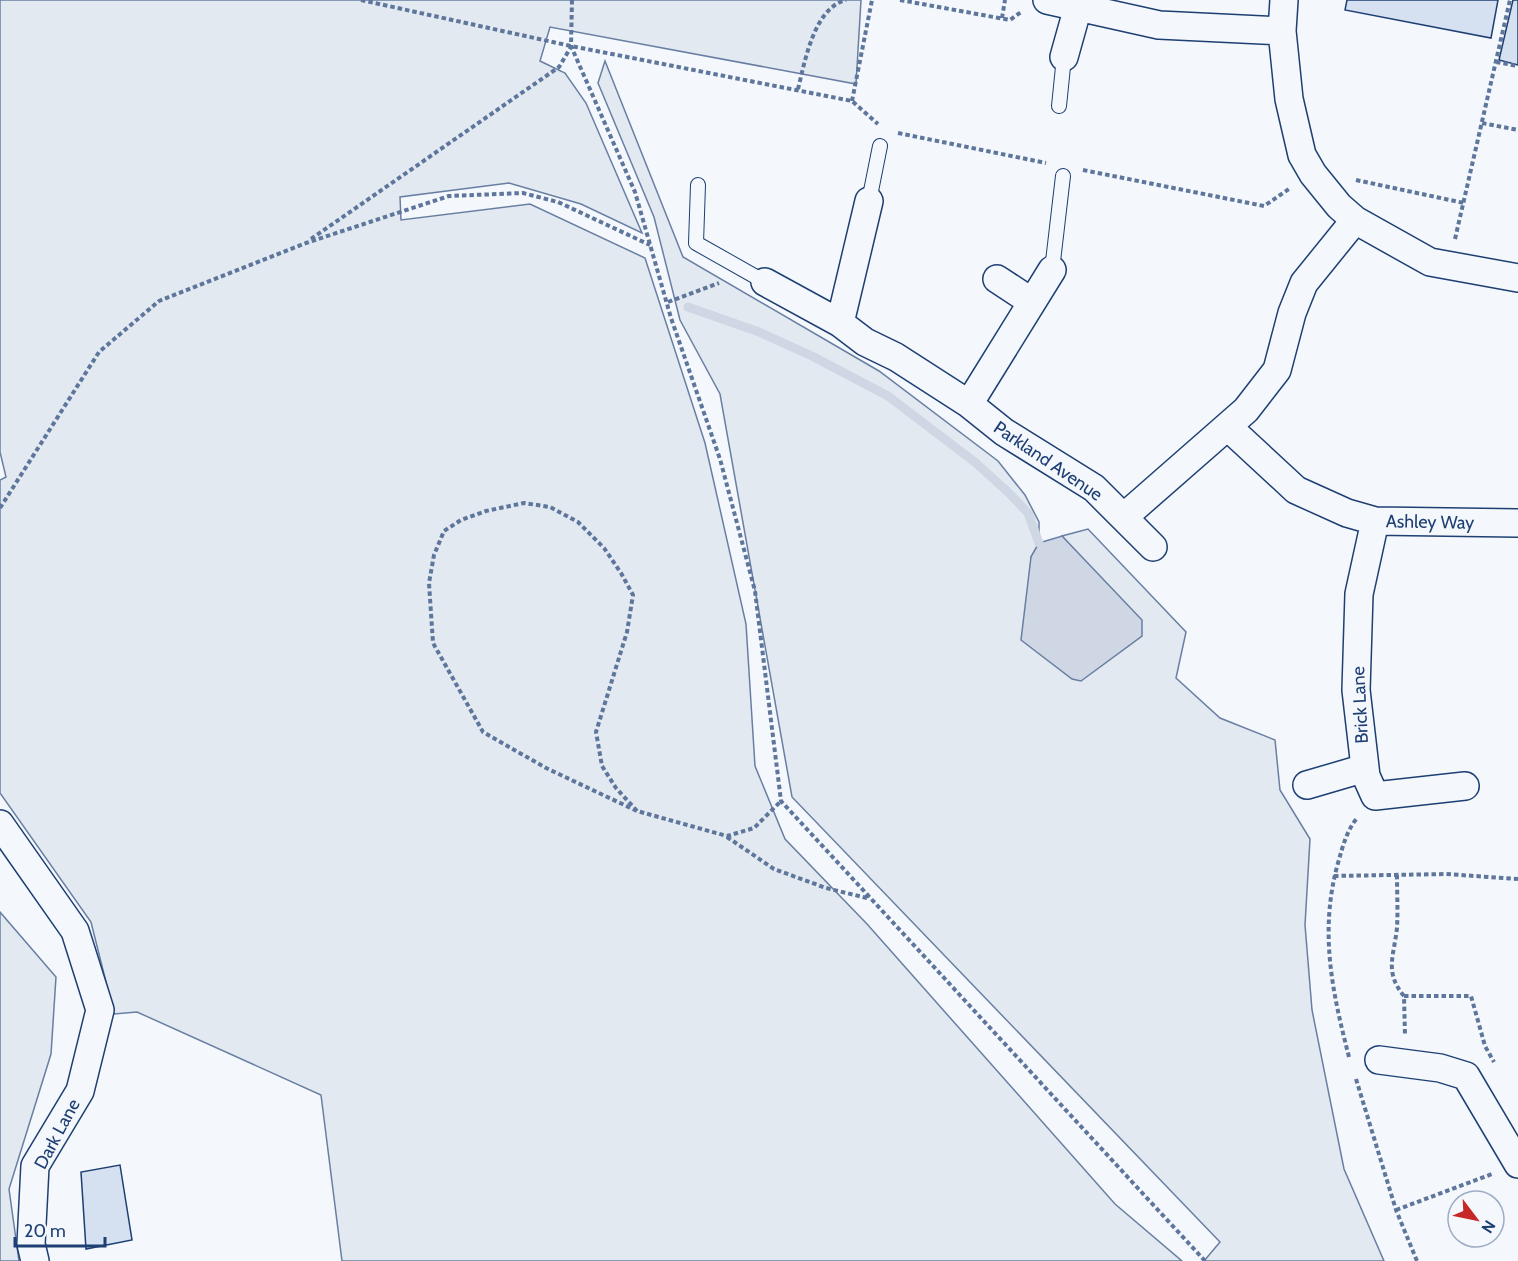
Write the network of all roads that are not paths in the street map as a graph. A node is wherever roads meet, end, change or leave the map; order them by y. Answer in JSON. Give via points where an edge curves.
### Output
{"nodes":[{"id":1,"x":1284,"y":0,"type":"edge"},
{"id":2,"x":1038,"y":3,"type":"edge"},
{"id":3,"x":1078,"y":7,"type":"junction"},
{"id":4,"x":1282,"y":31,"type":"junction"},
{"id":5,"x":1064,"y":57,"type":"joint"},
{"id":6,"x":1059,"y":106,"type":"dead end"},
{"id":7,"x":880,"y":146,"type":"dead end"},
{"id":8,"x":1063,"y":176,"type":"dead end"},
{"id":9,"x":698,"y":185,"type":"dead end"},
{"id":10,"x":869,"y":201,"type":"joint"},
{"id":11,"x":1355,"y":220,"type":"junction"},
{"id":12,"x":1052,"y":270,"type":"joint"},
{"id":13,"x":1518,"y":278,"type":"edge"},
{"id":14,"x":997,"y":279,"type":"dead end"},
{"id":15,"x":765,"y":282,"type":"joint"},
{"id":16,"x":1032,"y":302,"type":"junction"},
{"id":17,"x":840,"y":323,"type":"junction"},
{"id":18,"x":969,"y":404,"type":"junction"},
{"id":19,"x":1228,"y":427,"type":"junction"},
{"id":20,"x":1125,"y":516,"type":"junction"},
{"id":21,"x":1375,"y":521,"type":"junction"},
{"id":22,"x":1518,"y":523,"type":"edge"},
{"id":23,"x":1153,"y":547,"type":"dead end"},
{"id":24,"x":1365,"y":768,"type":"junction"},
{"id":25,"x":1307,"y":785,"type":"dead end"},
{"id":26,"x":1465,"y":786,"type":"dead end"},
{"id":27,"x":0,"y":824,"type":"edge"},
{"id":28,"x":1378,"y":1060,"type":"dead end"},
{"id":29,"x":1507,"y":1168,"type":"edge"},
{"id":30,"x":34,"y":1261,"type":"edge"}],
"edges":[{"from":1,"to":4,"type":"street"},
{"from":2,"to":3,"type":"street"},
{"from":3,"to":4,"type":"street","via":[[1159,25]]},
{"from":3,"to":5,"type":"street"},
{"from":4,"to":11,"type":"street","via":[[1289,99],[1302,155],[1322,185]]},
{"from":5,"to":6,"type":"lane"},
{"from":7,"to":10,"type":"lane"},
{"from":8,"to":12,"type":"lane"},
{"from":9,"to":15,"type":"lane","via":[[696,243]]},
{"from":10,"to":17,"type":"street"},
{"from":11,"to":13,"type":"street","via":[[1430,262]]},
{"from":11,"to":19,"type":"street","via":[[1304,283],[1277,370]]},
{"from":12,"to":16,"type":"street"},
{"from":14,"to":16,"type":"street"},
{"from":15,"to":17,"type":"street","name":"Parkland Avenue"},
{"from":16,"to":18,"type":"street"},
{"from":17,"to":18,"type":"street","name":"Parkland Avenue"},
{"from":18,"to":20,"type":"street","name":"Parkland Avenue","via":[[1004,432],[1094,488]]},
{"from":19,"to":20,"type":"street"},
{"from":19,"to":21,"type":"street","name":"Ashley Way","via":[[1296,490]]},
{"from":20,"to":23,"type":"street","name":"Parkland Avenue"},
{"from":21,"to":22,"type":"street","name":"Ashley Way"},
{"from":21,"to":24,"type":"street","name":"Brick Lane","via":[[1359,594],[1356,690]]},
{"from":24,"to":25,"type":"street"},
{"from":24,"to":26,"type":"street","name":"Brick Lane","via":[[1375,796]]},
{"from":27,"to":30,"type":"street","name":"Dark Lane","via":[[75,930],[100,1010],[80,1091],[35,1166],[31,1244]]},
{"from":28,"to":29,"type":"street","via":[[1440,1068],[1466,1076]]}]}
